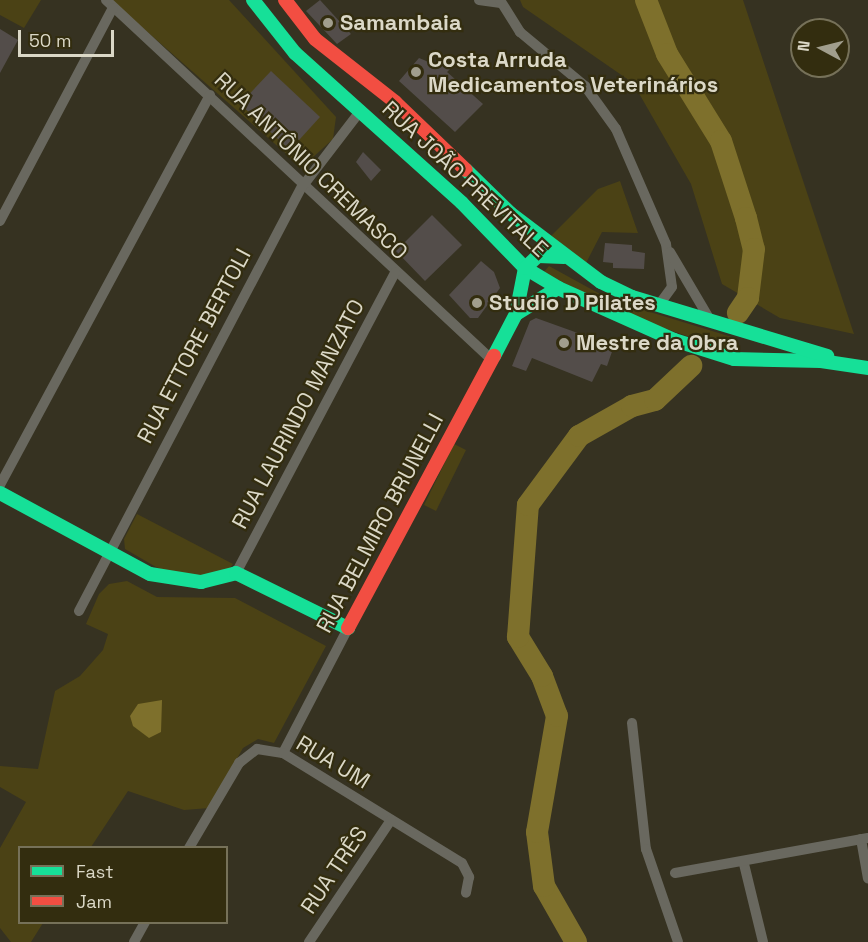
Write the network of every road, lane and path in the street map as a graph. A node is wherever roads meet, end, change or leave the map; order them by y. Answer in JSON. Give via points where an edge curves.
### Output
{"nodes":[{"id":1,"x":253,"y":0,"type":"edge"},
{"id":2,"x":285,"y":0,"type":"edge"},
{"id":3,"x":479,"y":0,"type":"edge"},
{"id":4,"x":500,"y":1,"type":"edge"},
{"id":5,"x":110,"y":4,"type":"edge"},
{"id":6,"x":210,"y":95,"type":"junction"},
{"id":7,"x":361,"y":111,"type":"junction"},
{"id":8,"x":302,"y":187,"type":"junction"},
{"id":9,"x":0,"y":221,"type":"edge"},
{"id":10,"x":666,"y":244,"type":"junction"},
{"id":11,"x":564,"y":257,"type":"junction"},
{"id":12,"x":525,"y":268,"type":"junction"},
{"id":13,"x":395,"y":273,"type":"junction"},
{"id":14,"x":558,"y":288,"type":"junction"},
{"id":15,"x":659,"y":305,"type":"junction"},
{"id":16,"x":516,"y":314,"type":"junction"},
{"id":17,"x":710,"y":320,"type":"junction"},
{"id":18,"x":746,"y":331,"type":"junction"},
{"id":19,"x":491,"y":359,"type":"junction"},
{"id":20,"x":734,"y":359,"type":"junction"},
{"id":21,"x":863,"y":367,"type":"edge"},
{"id":22,"x":0,"y":485,"type":"edge"},
{"id":23,"x":0,"y":492,"type":"edge"},
{"id":24,"x":107,"y":553,"type":"junction"},
{"id":25,"x":236,"y":573,"type":"junction"},
{"id":26,"x":79,"y":611,"type":"dead end"},
{"id":27,"x":347,"y":630,"type":"junction"},
{"id":28,"x":632,"y":723,"type":"dead end"},
{"id":29,"x":283,"y":753,"type":"junction"},
{"id":30,"x":391,"y":820,"type":"junction"},
{"id":31,"x":865,"y":839,"type":"edge"},
{"id":32,"x":190,"y":846,"type":"edge"},
{"id":33,"x":744,"y":864,"type":"junction"},
{"id":34,"x":675,"y":873,"type":"dead end"},
{"id":35,"x":868,"y":878,"type":"edge"},
{"id":36,"x":466,"y":892,"type":"dead end"},
{"id":37,"x":144,"y":924,"type":"edge"},
{"id":38,"x":134,"y":942,"type":"edge"},
{"id":39,"x":309,"y":942,"type":"edge"},
{"id":40,"x":678,"y":942,"type":"edge"},
{"id":41,"x":763,"y":942,"type":"edge"}],
"edges":[{"from":1,"to":7,"type":"main road","name":"RUA JOÃO PREVITALE","via":[[295,53]]},
{"from":2,"to":11,"type":"main road","name":"RUA JOÃO PREVITALE","via":[[315,39],[395,102]]},
{"from":3,"to":4,"type":"street"},
{"from":4,"to":10,"type":"street","via":[[520,32],[585,86],[602,106]]},
{"from":5,"to":6,"type":"street","name":"RUA ANTÔNIO CREMASCO"},
{"from":5,"to":9,"type":"street"},
{"from":6,"to":8,"type":"street","name":"RUA ANTÔNIO CREMASCO"},
{"from":6,"to":22,"type":"street"},
{"from":7,"to":8,"type":"street","name":"RUA ETTORE BERTOLI"},
{"from":7,"to":12,"type":"main road","name":"RUA JOÃO PREVITALE"},
{"from":8,"to":13,"type":"street","name":"RUA ANTÔNIO CREMASCO"},
{"from":8,"to":24,"type":"street","name":"RUA ETTORE BERTOLI"},
{"from":10,"to":15,"type":"street","via":[[672,287]]},
{"from":10,"to":17,"type":"street"},
{"from":11,"to":12,"type":"main road","via":[[538,255]]},
{"from":11,"to":15,"type":"main road","name":"RUA JOÃO PREVITALE","via":[[601,282]]},
{"from":12,"to":14,"type":"main road","name":"RUA JOÃO PREVITALE"},
{"from":12,"to":16,"type":"main road","name":"RUA BELMIRO BRUNELLI"},
{"from":13,"to":19,"type":"street","name":"RUA ANTÔNIO CREMASCO"},
{"from":13,"to":25,"type":"street","name":"RUA LAURINDO MANZATO"},
{"from":14,"to":16,"type":"main road","name":"RUA BELMIRO BRUNELLI"},
{"from":14,"to":20,"type":"main road","name":"RUA JOÃO PREVITALE","via":[[674,340]]},
{"from":15,"to":17,"type":"main road","name":"RUA JOÃO PREVITALE"},
{"from":16,"to":19,"type":"main road","name":"RUA BELMIRO BRUNELLI"},
{"from":17,"to":18,"type":"main road","name":"RUA JOÃO PREVITALE"},
{"from":18,"to":20,"type":"main road","via":[[749,349]]},
{"from":18,"to":21,"type":"main road","name":"RUA JOÃO PREVITALE"},
{"from":19,"to":27,"type":"main road","name":"RUA BELMIRO BRUNELLI"},
{"from":20,"to":21,"type":"main road","name":"RUA JOÃO PREVITALE"},
{"from":23,"to":24,"type":"main road"},
{"from":24,"to":25,"type":"main road","via":[[173,580],[201,582]]},
{"from":24,"to":26,"type":"street","name":"RUA ETTORE BERTOLI"},
{"from":25,"to":27,"type":"main road"},
{"from":27,"to":29,"type":"street","name":"RUA BELMIRO BRUNELLI"},
{"from":28,"to":40,"type":"street","via":[[646,849]]},
{"from":29,"to":30,"type":"street","name":"RUA UM"},
{"from":29,"to":32,"type":"street","name":"RUA UM","via":[[257,749],[239,763]]},
{"from":30,"to":36,"type":"street","name":"RUA UM","via":[[462,863],[469,877]]},
{"from":30,"to":39,"type":"street","name":"RUA TRÊS"},
{"from":31,"to":33,"type":"street"},
{"from":31,"to":35,"type":"street"},
{"from":33,"to":34,"type":"street"},
{"from":33,"to":41,"type":"street"},
{"from":37,"to":38,"type":"street"}]}
